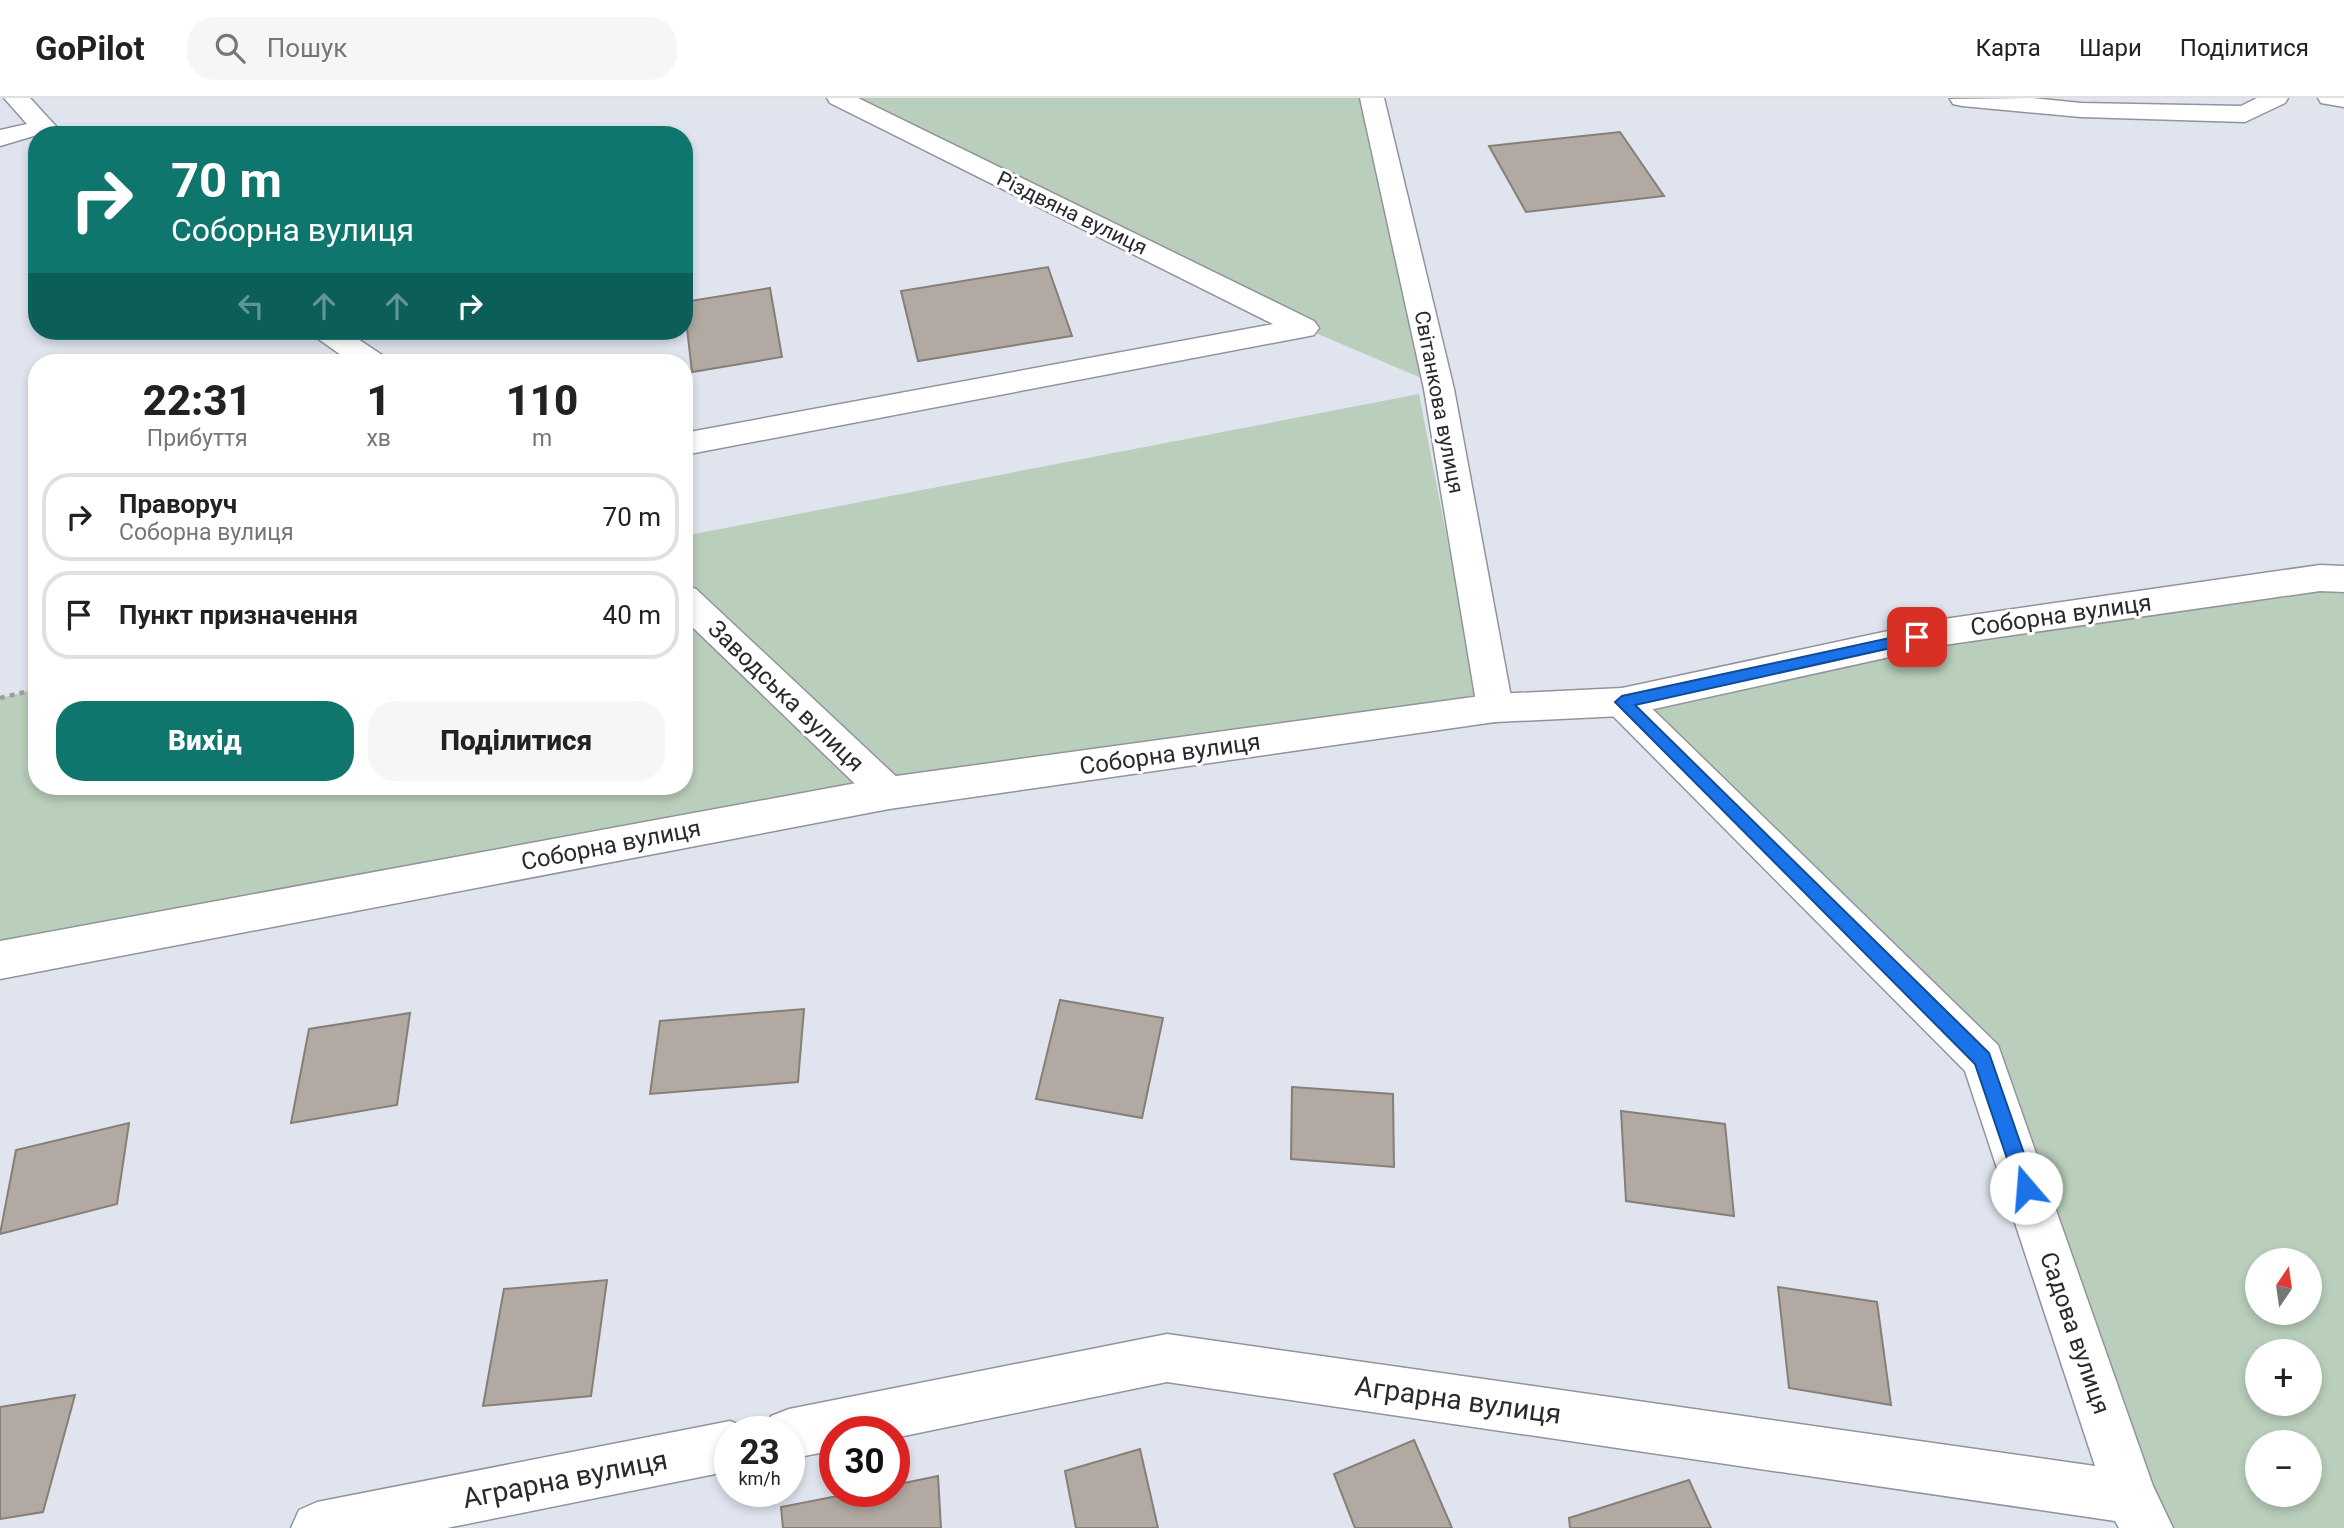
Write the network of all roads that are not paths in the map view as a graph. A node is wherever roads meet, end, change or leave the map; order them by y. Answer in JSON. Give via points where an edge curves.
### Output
{"nodes":[{"id":1,"x":16,"y":98,"type":"edge"},
{"id":2,"x":839,"y":98,"type":"edge"},
{"id":3,"x":1372,"y":98,"type":"edge"},
{"id":4,"x":2276,"y":98,"type":"edge"},
{"id":5,"x":2330,"y":98,"type":"edge"},
{"id":6,"x":1962,"y":99,"type":"edge"},
{"id":7,"x":2344,"y":100,"type":"edge"},
{"id":8,"x":42,"y":126,"type":"edge"},
{"id":9,"x":28,"y":134,"type":"edge"},
{"id":10,"x":0,"y":138,"type":"edge"},
{"id":11,"x":340,"y":340,"type":"edge"},
{"id":12,"x":360,"y":354,"type":"edge"},
{"id":13,"x":693,"y":442,"type":"edge"},
{"id":14,"x":2344,"y":579,"type":"edge"},
{"id":15,"x":693,"y":607,"type":"edge"},
{"id":16,"x":1622,"y":702,"type":"junction"},
{"id":17,"x":1495,"y":708,"type":"junction"},
{"id":18,"x":889,"y":793,"type":"junction"},
{"id":19,"x":0,"y":960,"type":"edge"},
{"id":20,"x":805,"y":1431,"type":"edge"},
{"id":21,"x":714,"y":1449,"type":"edge"},
{"id":22,"x":2139,"y":1513,"type":"edge"},
{"id":23,"x":317,"y":1528,"type":"edge"}],
"edges":[{"from":1,"to":8,"type":"street"},
{"from":2,"to":13,"type":"street","name":"Різдвяна вулиця","via":[[1304,328]]},
{"from":3,"to":17,"type":"street","name":"Світанкова вулиця","via":[[1439,389]]},
{"from":4,"to":6,"type":"street","via":[[2245,114],[2081,110]]},
{"from":5,"to":7,"type":"street"},
{"from":9,"to":10,"type":"street"},
{"from":11,"to":12,"type":"street"},
{"from":14,"to":16,"type":"street","name":"Соборна вулиця","via":[[2320,578],[1944,632]]},
{"from":15,"to":18,"type":"street","name":"Заводська вулиця"},
{"from":16,"to":17,"type":"street","name":"Соборна вулиця"},
{"from":16,"to":22,"type":"street","name":"Садова вулиця","via":[[1983,1059]]},
{"from":17,"to":18,"type":"street","name":"Соборна вулиця"},
{"from":18,"to":19,"type":"street","name":"Соборна вулиця"},
{"from":20,"to":22,"type":"street","name":"Аграрна вулиця","via":[[1167,1358]]},
{"from":21,"to":23,"type":"street","name":"Аграрна вулиця"}]}
